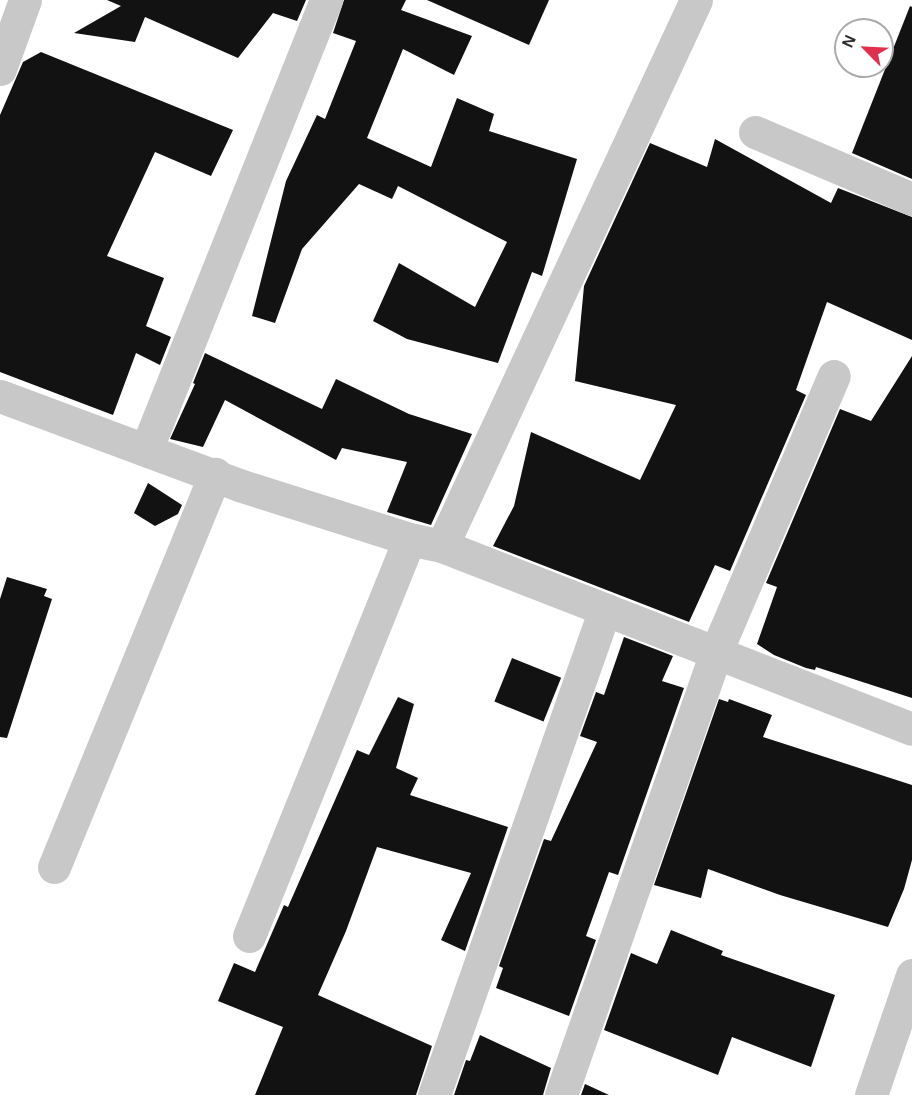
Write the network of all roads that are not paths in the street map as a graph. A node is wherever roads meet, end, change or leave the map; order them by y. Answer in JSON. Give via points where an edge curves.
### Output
{"nodes":[{"id":1,"x":25,"y":0,"type":"edge"},
{"id":2,"x":326,"y":0,"type":"edge"},
{"id":3,"x":696,"y":0,"type":"edge"},
{"id":4,"x":0,"y":69,"type":"edge"},
{"id":5,"x":755,"y":132,"type":"dead end"},
{"id":6,"x":912,"y":200,"type":"edge"},
{"id":7,"x":834,"y":376,"type":"dead end"},
{"id":8,"x":0,"y":396,"type":"edge"},
{"id":9,"x":146,"y":450,"type":"junction"},
{"id":10,"x":215,"y":474,"type":"junction"},
{"id":11,"x":409,"y":539,"type":"junction"},
{"id":12,"x":442,"y":546,"type":"junction"},
{"id":13,"x":605,"y":609,"type":"junction"},
{"id":14,"x":716,"y":652,"type":"junction"},
{"id":15,"x":912,"y":729,"type":"edge"},
{"id":16,"x":54,"y":867,"type":"dead end"},
{"id":17,"x":249,"y":936,"type":"dead end"},
{"id":18,"x":912,"y":975,"type":"edge"},
{"id":19,"x":434,"y":1095,"type":"edge"},
{"id":20,"x":561,"y":1095,"type":"edge"},
{"id":21,"x":871,"y":1095,"type":"edge"}],
"edges":[{"from":1,"to":4,"type":"street"},
{"from":2,"to":9,"type":"street"},
{"from":3,"to":12,"type":"street"},
{"from":5,"to":6,"type":"street"},
{"from":7,"to":14,"type":"street"},
{"from":8,"to":9,"type":"street"},
{"from":9,"to":10,"type":"street"},
{"from":10,"to":11,"type":"street"},
{"from":10,"to":16,"type":"street"},
{"from":11,"to":12,"type":"street"},
{"from":11,"to":17,"type":"street"},
{"from":12,"to":13,"type":"street"},
{"from":13,"to":14,"type":"street"},
{"from":13,"to":19,"type":"street"},
{"from":14,"to":15,"type":"street"},
{"from":14,"to":20,"type":"street"},
{"from":18,"to":21,"type":"street"}]}
